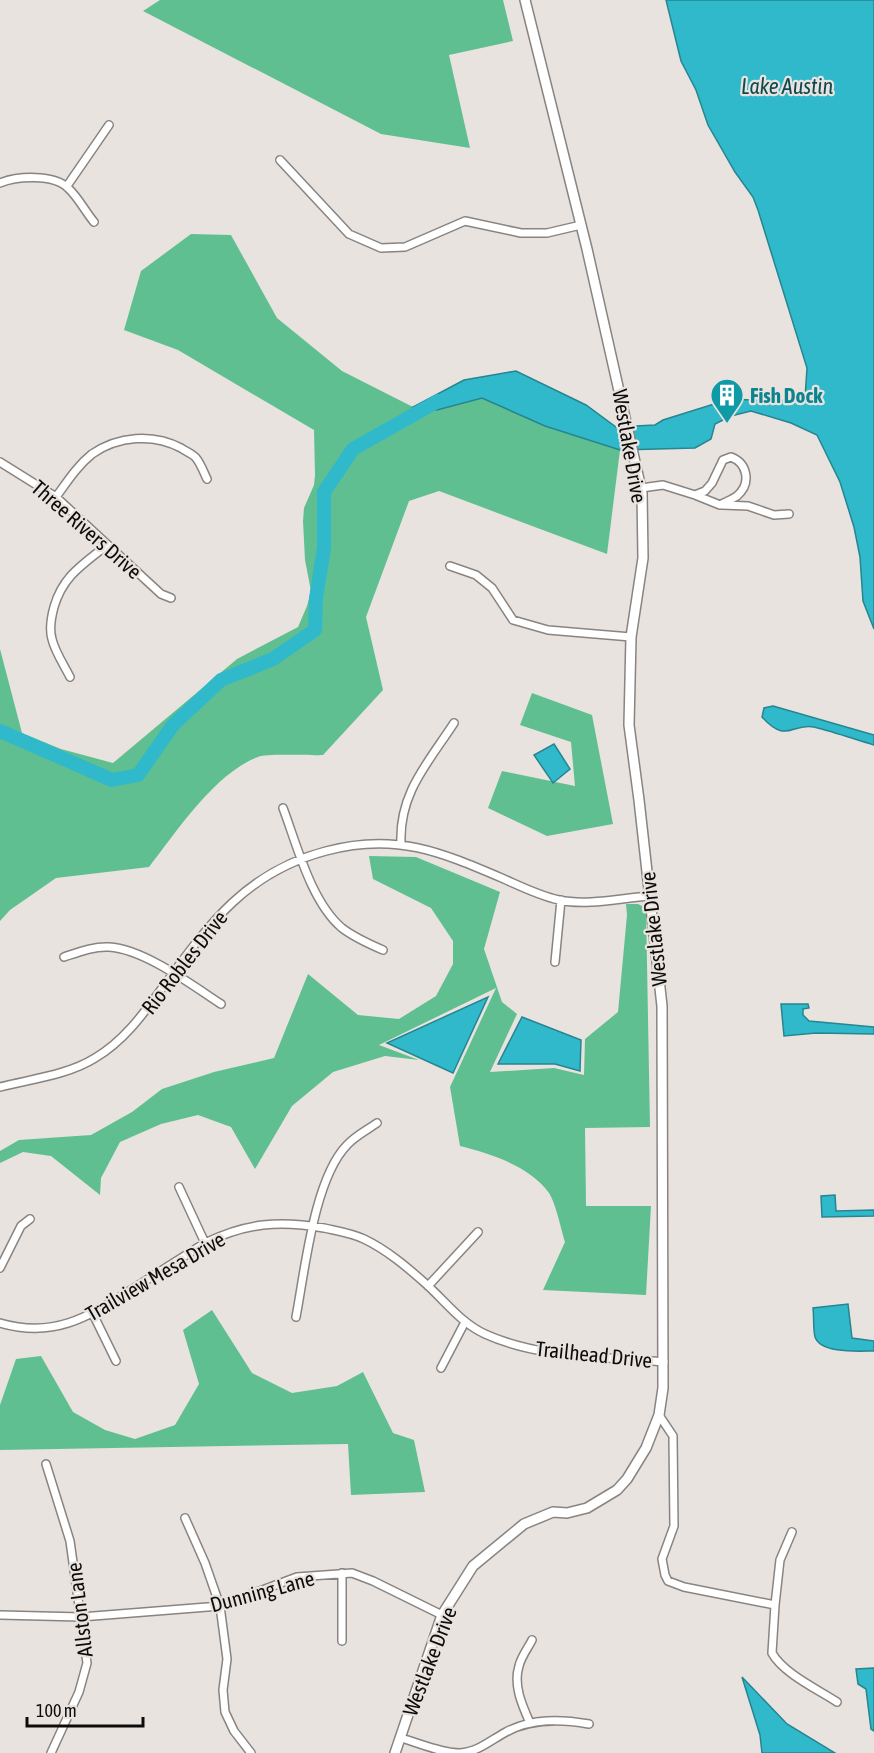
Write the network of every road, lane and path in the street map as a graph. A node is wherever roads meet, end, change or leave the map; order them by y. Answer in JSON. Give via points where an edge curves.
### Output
{"nodes":[{"id":1,"x":525,"y":0,"type":"edge"},
{"id":2,"x":109,"y":125,"type":"dead end"},
{"id":3,"x":280,"y":160,"type":"dead end"},
{"id":4,"x":0,"y":183,"type":"edge"},
{"id":5,"x":67,"y":186,"type":"junction"},
{"id":6,"x":93,"y":222,"type":"dead end"},
{"id":7,"x":581,"y":225,"type":"junction"},
{"id":8,"x":0,"y":463,"type":"edge"},
{"id":9,"x":207,"y":479,"type":"dead end"},
{"id":10,"x":641,"y":488,"type":"junction"},
{"id":11,"x":695,"y":495,"type":"junction"},
{"id":12,"x":56,"y":497,"type":"junction"},
{"id":13,"x":720,"y":505,"type":"junction"},
{"id":14,"x":789,"y":514,"type":"dead end"},
{"id":15,"x":106,"y":545,"type":"junction"},
{"id":16,"x":450,"y":566,"type":"dead end"},
{"id":17,"x":171,"y":598,"type":"dead end"},
{"id":18,"x":631,"y":637,"type":"junction"},
{"id":19,"x":70,"y":677,"type":"dead end"},
{"id":20,"x":454,"y":723,"type":"dead end"},
{"id":21,"x":283,"y":808,"type":"dead end"},
{"id":22,"x":401,"y":843,"type":"junction"},
{"id":23,"x":302,"y":858,"type":"junction"},
{"id":24,"x":649,"y":896,"type":"junction"},
{"id":25,"x":561,"y":900,"type":"junction"},
{"id":26,"x":383,"y":950,"type":"dead end"},
{"id":27,"x":64,"y":957,"type":"dead end"},
{"id":28,"x":555,"y":962,"type":"dead end"},
{"id":29,"x":173,"y":973,"type":"junction"},
{"id":30,"x":221,"y":1004,"type":"dead end"},
{"id":31,"x":0,"y":1087,"type":"edge"},
{"id":32,"x":377,"y":1123,"type":"dead end"},
{"id":33,"x":178,"y":1187,"type":"dead end"},
{"id":34,"x":30,"y":1219,"type":"dead end"},
{"id":35,"x":314,"y":1226,"type":"junction"},
{"id":36,"x":478,"y":1232,"type":"dead end"},
{"id":37,"x":205,"y":1242,"type":"junction"},
{"id":38,"x":0,"y":1268,"type":"edge"},
{"id":39,"x":428,"y":1286,"type":"junction"},
{"id":40,"x":93,"y":1314,"type":"junction"},
{"id":41,"x":296,"y":1317,"type":"dead end"},
{"id":42,"x":465,"y":1322,"type":"junction"},
{"id":43,"x":0,"y":1323,"type":"edge"},
{"id":44,"x":524,"y":1347,"type":"joint"},
{"id":45,"x":116,"y":1361,"type":"dead end"},
{"id":46,"x":664,"y":1362,"type":"junction"},
{"id":47,"x":441,"y":1368,"type":"dead end"},
{"id":48,"x":659,"y":1415,"type":"junction"},
{"id":49,"x":46,"y":1464,"type":"dead end"},
{"id":50,"x":185,"y":1518,"type":"dead end"},
{"id":51,"x":792,"y":1532,"type":"dead end"},
{"id":52,"x":342,"y":1573,"type":"junction"},
{"id":53,"x":775,"y":1605,"type":"junction"},
{"id":54,"x":220,"y":1606,"type":"junction"},
{"id":55,"x":0,"y":1615,"type":"edge"},
{"id":56,"x":442,"y":1615,"type":"junction"},
{"id":57,"x":81,"y":1617,"type":"junction"},
{"id":58,"x":532,"y":1640,"type":"dead end"},
{"id":59,"x":342,"y":1641,"type":"dead end"},
{"id":60,"x":837,"y":1702,"type":"dead end"},
{"id":61,"x":530,"y":1723,"type":"junction"},
{"id":62,"x":589,"y":1724,"type":"dead end"},
{"id":63,"x":401,"y":1738,"type":"junction"},
{"id":64,"x":51,"y":1753,"type":"edge"},
{"id":65,"x":251,"y":1753,"type":"edge"},
{"id":66,"x":395,"y":1753,"type":"edge"}],
"edges":[{"from":1,"to":7,"type":"street","name":"Westlake Drive"},
{"from":2,"to":5,"type":"street"},
{"from":3,"to":7,"type":"street","via":[[349,234],[381,248],[405,247],[465,221],[521,233],[547,233]]},
{"from":4,"to":5,"type":"street","via":[[14,178],[41,178]]},
{"from":5,"to":6,"type":"street"},
{"from":7,"to":10,"type":"street","name":"Westlake Drive"},
{"from":8,"to":12,"type":"street","name":"Three Rivers Drive"},
{"from":9,"to":12,"type":"street","via":[[196,458],[172,444],[141,437],[108,445],[94,453]]},
{"from":10,"to":11,"type":"street","via":[[663,485]]},
{"from":10,"to":18,"type":"street","name":"Westlake Drive","via":[[643,558]]},
{"from":11,"to":13,"type":"street"},
{"from":11,"to":13,"type":"street","via":[[712,483],[723,460],[739,460],[746,482],[738,495]]},
{"from":12,"to":15,"type":"street","name":"Three Rivers Drive"},
{"from":13,"to":14,"type":"street"},
{"from":15,"to":17,"type":"street","name":"Three Rivers Drive","via":[[161,594]]},
{"from":15,"to":19,"type":"street","via":[[59,590],[52,616],[52,642]]},
{"from":16,"to":18,"type":"street","via":[[476,574],[492,588],[513,620],[548,630]]},
{"from":18,"to":24,"type":"street","name":"Westlake Drive","via":[[629,726]]},
{"from":20,"to":22,"type":"street","via":[[409,793],[402,817]]},
{"from":21,"to":23,"type":"street"},
{"from":22,"to":23,"type":"street","name":"Rio Robles Drive","via":[[351,845]]},
{"from":22,"to":25,"type":"street","name":"Rio Robles Drive","via":[[451,856]]},
{"from":23,"to":26,"type":"street","via":[[317,896],[334,920],[355,937]]},
{"from":23,"to":29,"type":"street","name":"Rio Robles Drive","via":[[264,878],[231,902]]},
{"from":24,"to":25,"type":"street","name":"Rio Robles Drive"},
{"from":24,"to":46,"type":"street","name":"Westlake Drive","via":[[662,1006]]},
{"from":25,"to":28,"type":"street"},
{"from":27,"to":29,"type":"street","via":[[98,947],[120,948]]},
{"from":29,"to":30,"type":"street"},
{"from":29,"to":31,"type":"street","name":"Rio Robles Drive","via":[[127,1033],[94,1059]]},
{"from":32,"to":35,"type":"street","via":[[338,1155],[321,1191]]},
{"from":33,"to":37,"type":"street"},
{"from":34,"to":38,"type":"street","via":[[21,1226]]},
{"from":35,"to":37,"type":"street","name":"Trailview Mesa Drive","via":[[257,1225]]},
{"from":35,"to":39,"type":"street","name":"Trailview Mesa Drive","via":[[363,1239]]},
{"from":35,"to":41,"type":"street"},
{"from":36,"to":39,"type":"street"},
{"from":37,"to":40,"type":"street","name":"Trailview Mesa Drive"},
{"from":39,"to":42,"type":"street","name":"Trailview Mesa Drive"},
{"from":40,"to":43,"type":"street","name":"Trailview Mesa Drive","via":[[44,1328]]},
{"from":40,"to":45,"type":"street"},
{"from":42,"to":44,"type":"street","name":"Trailview Mesa Drive","via":[[483,1333]]},
{"from":42,"to":47,"type":"street"},
{"from":44,"to":46,"type":"street","name":"Trailhead Drive","via":[[548,1353]]},
{"from":46,"to":48,"type":"street","name":"Westlake Drive"},
{"from":48,"to":53,"type":"street","via":[[673,1436],[675,1526],[662,1559],[668,1581]]},
{"from":48,"to":56,"type":"street","name":"Westlake Drive","via":[[646,1448],[617,1490],[587,1508],[553,1512],[524,1524],[473,1566]]},
{"from":49,"to":57,"type":"street","name":"Allston Lane","via":[[70,1541]]},
{"from":50,"to":54,"type":"street"},
{"from":51,"to":53,"type":"street","via":[[780,1560]]},
{"from":52,"to":54,"type":"street","name":"Dunning Lane","via":[[297,1577]]},
{"from":52,"to":56,"type":"street","name":"Dunning Lane","via":[[373,1581]]},
{"from":52,"to":59,"type":"street"},
{"from":53,"to":60,"type":"street","via":[[771,1643],[776,1660]]},
{"from":54,"to":57,"type":"street","name":"Dunning Lane"},
{"from":54,"to":65,"type":"street","via":[[227,1659],[225,1713]]},
{"from":55,"to":57,"type":"street","name":"Dunning Lane"},
{"from":56,"to":63,"type":"street","name":"Westlake Drive"},
{"from":57,"to":64,"type":"street","name":"Allston Lane","via":[[87,1663],[79,1692]]},
{"from":58,"to":61,"type":"street","via":[[519,1666],[517,1682]]},
{"from":61,"to":62,"type":"street","via":[[567,1720]]},
{"from":61,"to":63,"type":"street","via":[[477,1749],[459,1753]]},
{"from":63,"to":66,"type":"street","name":"Westlake Drive"}]}
